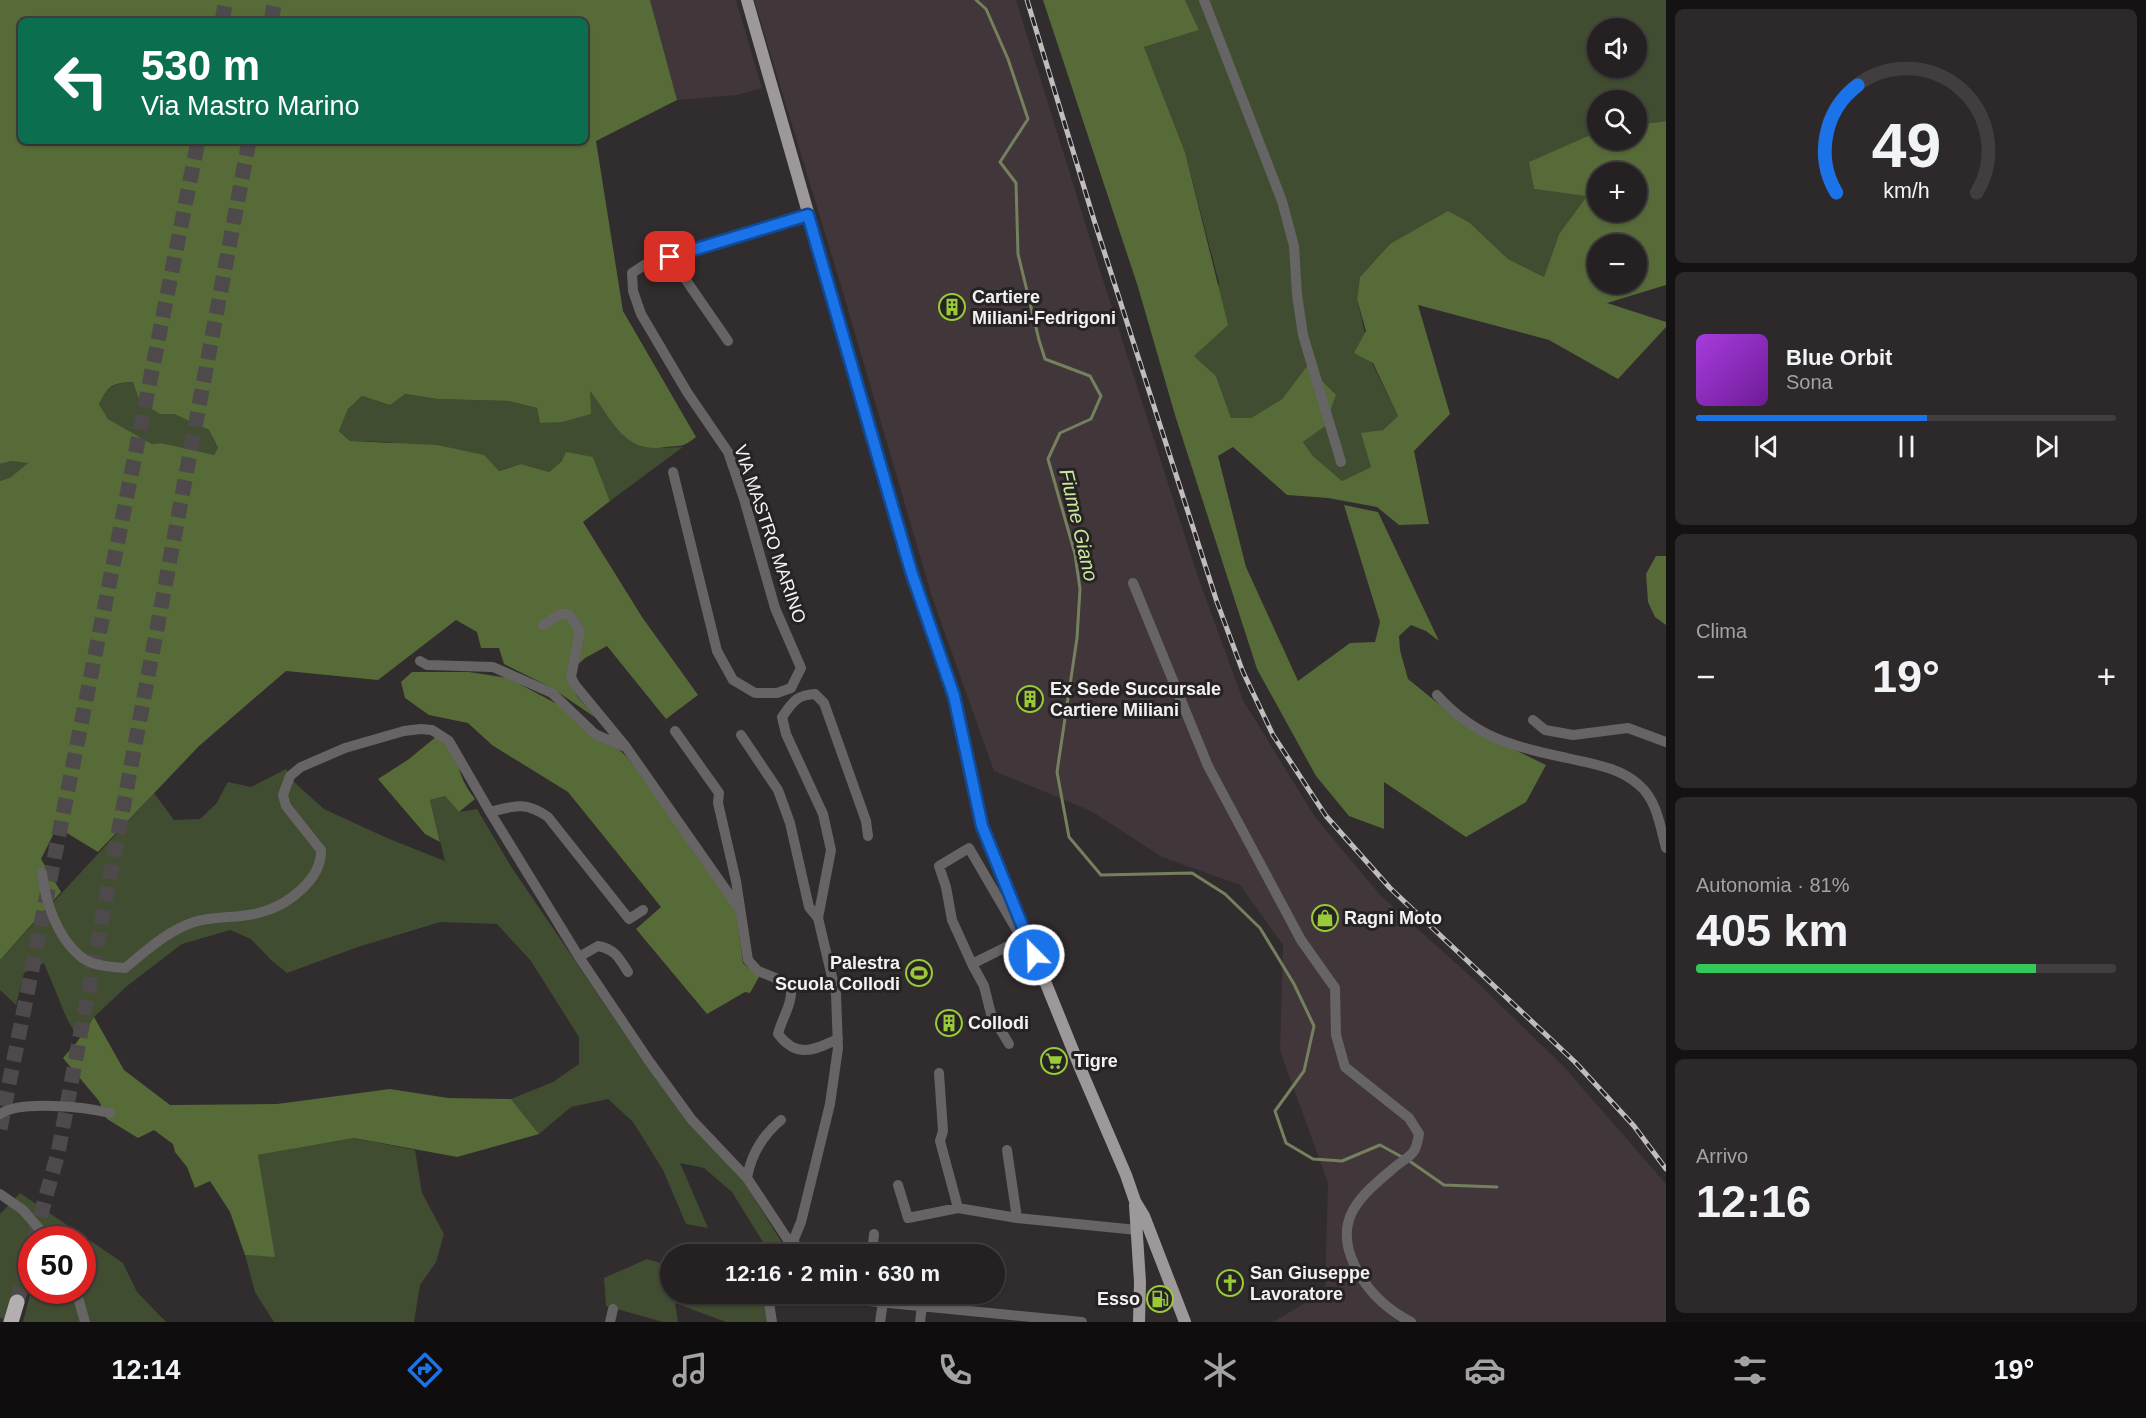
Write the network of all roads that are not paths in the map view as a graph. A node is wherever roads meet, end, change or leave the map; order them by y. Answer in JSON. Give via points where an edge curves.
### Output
{"nodes":[{"id":1,"x":747,"y":0,"type":"edge"},
{"id":2,"x":1204,"y":0,"type":"edge"},
{"id":3,"x":808,"y":215,"type":"junction"},
{"id":4,"x":670,"y":257,"type":"junction"},
{"id":5,"x":728,"y":341,"type":"dead end"},
{"id":6,"x":1341,"y":462,"type":"dead end"},
{"id":7,"x":673,"y":472,"type":"dead end"},
{"id":8,"x":1133,"y":583,"type":"dead end"},
{"id":9,"x":543,"y":625,"type":"dead end"},
{"id":10,"x":420,"y":661,"type":"dead end"},
{"id":11,"x":790,"y":687,"type":"junction"},
{"id":12,"x":801,"y":695,"type":"junction"},
{"id":13,"x":1437,"y":695,"type":"dead end"},
{"id":14,"x":1533,"y":720,"type":"dead end"},
{"id":15,"x":675,"y":731,"type":"dead end"},
{"id":16,"x":741,"y":735,"type":"dead end"},
{"id":17,"x":1666,"y":742,"type":"edge"},
{"id":18,"x":626,"y":747,"type":"junction"},
{"id":19,"x":490,"y":812,"type":"junction"},
{"id":20,"x":868,"y":836,"type":"dead end"},
{"id":21,"x":1666,"y":848,"type":"edge"},
{"id":22,"x":42,"y":873,"type":"dead end"},
{"id":23,"x":739,"y":909,"type":"junction"},
{"id":24,"x":643,"y":910,"type":"dead end"},
{"id":25,"x":818,"y":918,"type":"junction"},
{"id":26,"x":1024,"y":938,"type":"junction"},
{"id":27,"x":579,"y":957,"type":"junction"},
{"id":28,"x":972,"y":964,"type":"junction"},
{"id":29,"x":628,"y":972,"type":"dead end"},
{"id":30,"x":838,"y":1039,"type":"junction"},
{"id":31,"x":1009,"y":1044,"type":"dead end"},
{"id":32,"x":939,"y":1073,"type":"dead end"},
{"id":33,"x":110,"y":1113,"type":"dead end"},
{"id":34,"x":0,"y":1114,"type":"edge"},
{"id":35,"x":781,"y":1120,"type":"dead end"},
{"id":36,"x":1007,"y":1150,"type":"dead end"},
{"id":37,"x":747,"y":1178,"type":"junction"},
{"id":38,"x":898,"y":1185,"type":"dead end"},
{"id":39,"x":0,"y":1194,"type":"edge"},
{"id":40,"x":1135,"y":1201,"type":"junction"},
{"id":41,"x":958,"y":1208,"type":"junction"},
{"id":42,"x":1017,"y":1218,"type":"junction"},
{"id":43,"x":37,"y":1226,"type":"edge"},
{"id":44,"x":1137,"y":1230,"type":"junction"},
{"id":45,"x":874,"y":1234,"type":"dead end"},
{"id":46,"x":790,"y":1244,"type":"edge"},
{"id":47,"x":794,"y":1244,"type":"edge"},
{"id":48,"x":873,"y":1244,"type":"edge"},
{"id":49,"x":17,"y":1302,"type":"tunnel mouth"},
{"id":50,"x":80,"y":1304,"type":"edge"},
{"id":51,"x":769,"y":1304,"type":"edge"},
{"id":52,"x":883,"y":1304,"type":"edge"},
{"id":53,"x":902,"y":1304,"type":"edge"},
{"id":54,"x":922,"y":1306,"type":"junction"},
{"id":55,"x":613,"y":1309,"type":"dead end"},
{"id":56,"x":11,"y":1322,"type":"edge"},
{"id":57,"x":85,"y":1322,"type":"edge"},
{"id":58,"x":610,"y":1322,"type":"edge"},
{"id":59,"x":772,"y":1322,"type":"edge"},
{"id":60,"x":880,"y":1322,"type":"edge"},
{"id":61,"x":920,"y":1322,"type":"edge"},
{"id":62,"x":1082,"y":1322,"type":"edge"},
{"id":63,"x":1139,"y":1322,"type":"edge"},
{"id":64,"x":1185,"y":1322,"type":"edge"},
{"id":65,"x":1411,"y":1322,"type":"edge"}],
"edges":[{"from":1,"to":3,"type":"main road"},
{"from":2,"to":6,"type":"street","via":[[1282,201],[1294,246],[1303,336]]},
{"from":3,"to":4,"type":"street","name":"VIA MASTRO MARINO"},
{"from":3,"to":26,"type":"main road","via":[[911,571],[954,696],[982,826]]},
{"from":4,"to":5,"type":"street"},
{"from":4,"to":11,"type":"street","name":"VIA MASTRO MARINO","via":[[632,273],[633,291],[641,314],[669,363],[728,452],[776,608],[801,669]]},
{"from":7,"to":11,"type":"street","via":[[717,651],[733,680],[755,693],[777,693]]},
{"from":8,"to":65,"type":"street","via":[[1208,766],[1301,940],[1335,988],[1336,1035],[1345,1067],[1409,1118],[1419,1134],[1416,1150],[1356,1202],[1348,1218],[1346,1236],[1349,1254],[1370,1289],[1394,1313]]},
{"from":9,"to":18,"type":"street","via":[[560,614],[569,614],[574,620],[579,631],[571,677]]},
{"from":10,"to":18,"type":"street","via":[[428,665],[493,667],[552,693],[595,734]]},
{"from":11,"to":12,"type":"street"},
{"from":12,"to":20,"type":"street","via":[[815,694],[824,703]]},
{"from":12,"to":25,"type":"street","via":[[782,717],[823,814],[831,850]]},
{"from":13,"to":21,"type":"street","via":[[1483,734],[1515,746],[1609,767],[1640,786],[1656,808]]},
{"from":14,"to":17,"type":"street","via":[[1554,732],[1573,735],[1628,728]]},
{"from":15,"to":23,"type":"street","via":[[719,793]]},
{"from":16,"to":25,"type":"street","via":[[778,790],[790,823],[809,907]]},
{"from":18,"to":23,"type":"street"},
{"from":19,"to":22,"type":"street","via":[[449,741],[432,730],[377,737],[345,748],[301,767],[287,781],[283,795],[286,806],[321,849],[317,869],[306,885],[286,901],[262,912],[193,922],[166,936],[124,968],[80,957],[52,915]]},
{"from":19,"to":24,"type":"street","via":[[519,805],[536,809],[548,817],[629,919]]},
{"from":19,"to":27,"type":"street"},
{"from":23,"to":30,"type":"street","via":[[748,960],[758,971],[790,987],[792,996],[778,1034],[786,1044],[800,1051],[817,1049]]},
{"from":25,"to":30,"type":"street","via":[[836,994]]},
{"from":26,"to":28,"type":"street"},
{"from":26,"to":28,"type":"street","via":[[969,848],[939,866],[952,920]]},
{"from":26,"to":40,"type":"main road"},
{"from":27,"to":29,"type":"street","via":[[598,946],[608,948]]},
{"from":27,"to":37,"type":"street","via":[[692,1120]]},
{"from":28,"to":31,"type":"street","via":[[984,986],[991,1014]]},
{"from":30,"to":47,"type":"street","via":[[830,1104]]},
{"from":32,"to":41,"type":"street","via":[[943,1131],[940,1141]]},
{"from":33,"to":34,"type":"street","via":[[90,1108],[22,1106]]},
{"from":35,"to":37,"type":"street","via":[[756,1150]]},
{"from":36,"to":42,"type":"street"},
{"from":37,"to":46,"type":"street"},
{"from":38,"to":41,"type":"street","via":[[908,1218]]},
{"from":39,"to":43,"type":"street","via":[[23,1210]]},
{"from":40,"to":44,"type":"main road"},
{"from":40,"to":64,"type":"main road"},
{"from":41,"to":42,"type":"street"},
{"from":42,"to":44,"type":"street"},
{"from":44,"to":63,"type":"main road"},
{"from":45,"to":48,"type":"street"},
{"from":49,"to":56,"type":"highway"},
{"from":50,"to":57,"type":"street"},
{"from":51,"to":59,"type":"street"},
{"from":52,"to":60,"type":"street"},
{"from":53,"to":54,"type":"street"},
{"from":54,"to":61,"type":"street"},
{"from":54,"to":62,"type":"street"},
{"from":55,"to":58,"type":"street"}]}
